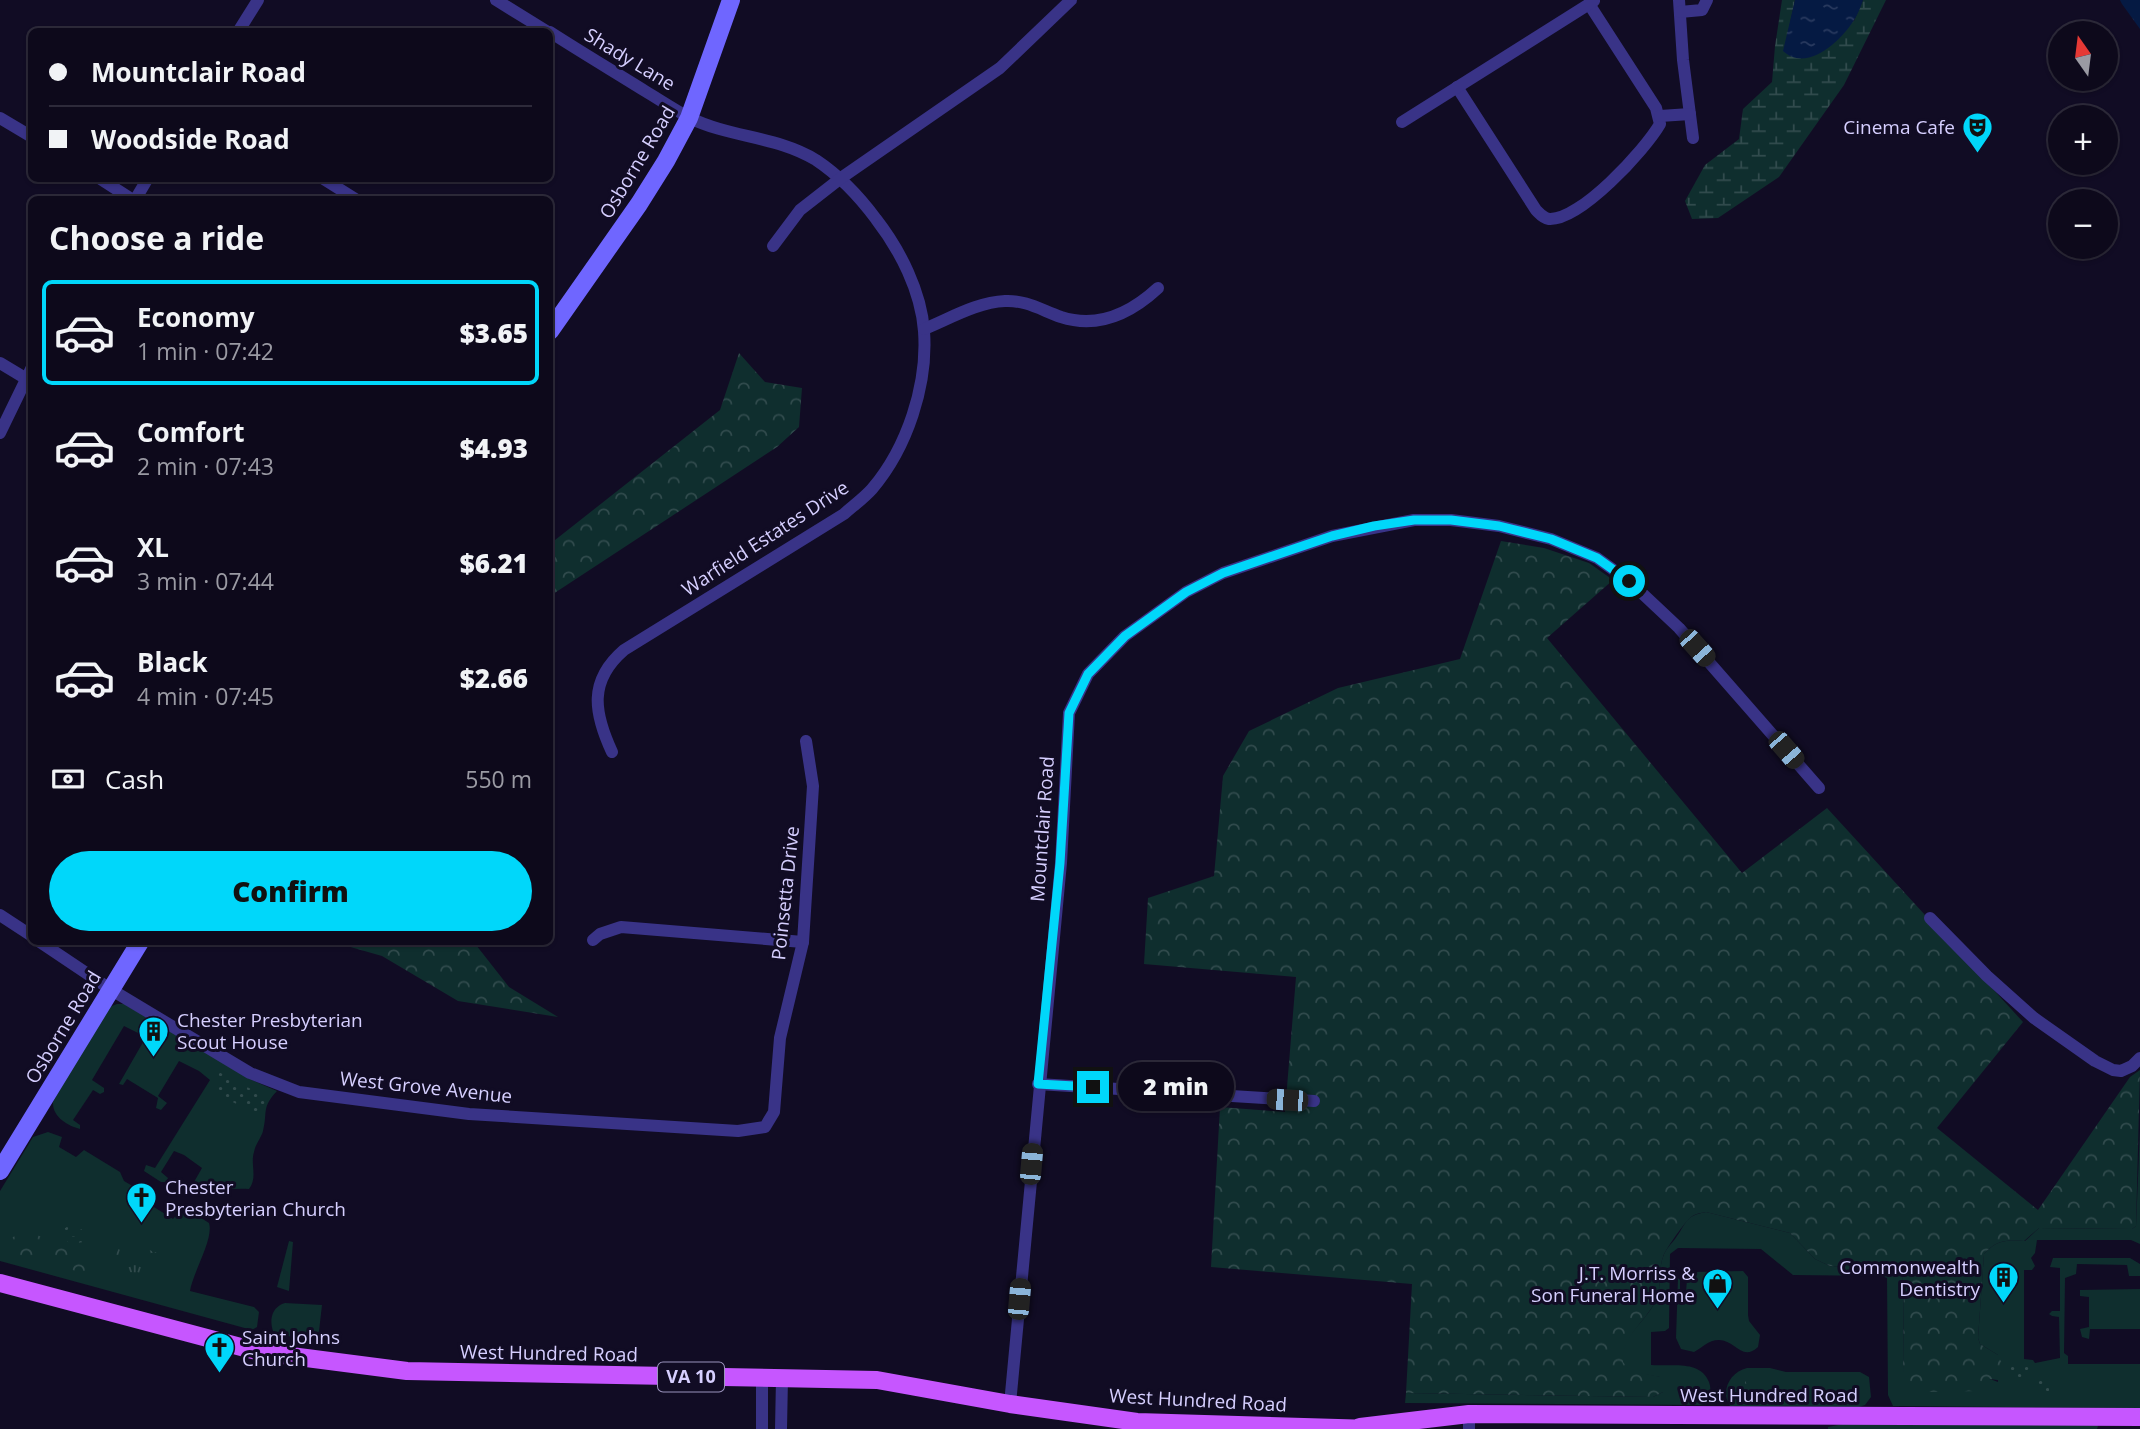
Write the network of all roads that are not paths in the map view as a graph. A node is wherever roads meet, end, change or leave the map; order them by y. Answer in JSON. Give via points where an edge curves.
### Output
{"nodes":[{"id":1,"x":258,"y":0,"type":"edge"},
{"id":2,"x":496,"y":0,"type":"edge"},
{"id":3,"x":731,"y":0,"type":"edge"},
{"id":4,"x":1071,"y":0,"type":"edge"},
{"id":5,"x":1707,"y":0,"type":"edge"},
{"id":6,"x":1592,"y":2,"type":"edge"},
{"id":7,"x":1680,"y":6,"type":"edge"},
{"id":8,"x":240,"y":28,"type":"edge"},
{"id":9,"x":542,"y":28,"type":"edge"},
{"id":10,"x":553,"y":34,"type":"edge"},
{"id":11,"x":1457,"y":87,"type":"junction"},
{"id":12,"x":1690,"y":114,"type":"junction"},
{"id":13,"x":1660,"y":117,"type":"junction"},
{"id":14,"x":0,"y":118,"type":"edge"},
{"id":15,"x":690,"y":118,"type":"junction"},
{"id":16,"x":1402,"y":122,"type":"dead end"},
{"id":17,"x":28,"y":135,"type":"edge"},
{"id":18,"x":1693,"y":138,"type":"dead end"},
{"id":19,"x":841,"y":178,"type":"junction"},
{"id":20,"x":105,"y":182,"type":"edge"},
{"id":21,"x":328,"y":182,"type":"edge"},
{"id":22,"x":128,"y":196,"type":"edge"},
{"id":23,"x":351,"y":196,"type":"edge"},
{"id":24,"x":773,"y":246,"type":"dead end"},
{"id":25,"x":1158,"y":288,"type":"dead end"},
{"id":26,"x":553,"y":320,"type":"edge"},
{"id":27,"x":924,"y":330,"type":"junction"},
{"id":28,"x":0,"y":363,"type":"edge"},
{"id":29,"x":28,"y":376,"type":"edge"},
{"id":30,"x":28,"y":378,"type":"edge"},
{"id":31,"x":0,"y":433,"type":"edge"},
{"id":32,"x":806,"y":741,"type":"dead end"},
{"id":33,"x":612,"y":752,"type":"dead end"},
{"id":34,"x":1819,"y":788,"type":"dead end"},
{"id":35,"x":0,"y":915,"type":"edge"},
{"id":36,"x":1930,"y":918,"type":"dead end"},
{"id":37,"x":28,"y":933,"type":"edge"},
{"id":38,"x":593,"y":940,"type":"dead end"},
{"id":39,"x":803,"y":942,"type":"junction"},
{"id":40,"x":44,"y":945,"type":"edge"},
{"id":41,"x":138,"y":945,"type":"edge"},
{"id":42,"x":110,"y":989,"type":"junction"},
{"id":43,"x":2140,"y":1058,"type":"edge"},
{"id":44,"x":1038,"y":1084,"type":"junction"},
{"id":45,"x":1314,"y":1101,"type":"dead end"},
{"id":46,"x":765,"y":1127,"type":"joint"},
{"id":47,"x":0,"y":1171,"type":"edge"},
{"id":48,"x":0,"y":1283,"type":"edge"},
{"id":49,"x":762,"y":1378,"type":"junction"},
{"id":50,"x":782,"y":1378,"type":"junction"},
{"id":51,"x":1010,"y":1404,"type":"junction"},
{"id":52,"x":2140,"y":1418,"type":"edge"},
{"id":53,"x":1469,"y":1421,"type":"edge"},
{"id":54,"x":1137,"y":1425,"type":"edge"},
{"id":55,"x":1364,"y":1428,"type":"edge"},
{"id":56,"x":762,"y":1429,"type":"edge"},
{"id":57,"x":780,"y":1429,"type":"edge"}],
"edges":[{"from":1,"to":8,"type":"street"},
{"from":2,"to":9,"type":"street","name":"Shady Lane"},
{"from":3,"to":15,"type":"street","name":"Osborne Road"},
{"from":4,"to":19,"type":"street","via":[[1000,68]]},
{"from":5,"to":7,"type":"street","via":[[1702,10]]},
{"from":6,"to":11,"type":"street"},
{"from":6,"to":13,"type":"street"},
{"from":7,"to":12,"type":"street"},
{"from":10,"to":15,"type":"street","name":"Shady Lane"},
{"from":11,"to":13,"type":"street","via":[[1535,210],[1550,219],[1561,217],[1610,185],[1656,131]]},
{"from":11,"to":16,"type":"street"},
{"from":12,"to":13,"type":"street"},
{"from":12,"to":18,"type":"street"},
{"from":14,"to":17,"type":"street"},
{"from":15,"to":19,"type":"street","name":"Warfield Estates Drive","via":[[719,130],[782,144]]},
{"from":15,"to":26,"type":"street","name":"Osborne Road","via":[[639,204]]},
{"from":19,"to":24,"type":"street","via":[[800,210]]},
{"from":19,"to":27,"type":"street","name":"Warfield Estates Drive","via":[[886,232],[905,265]]},
{"from":20,"to":22,"type":"street"},
{"from":21,"to":23,"type":"street"},
{"from":25,"to":27,"type":"street","via":[[1139,305],[1104,320],[1076,321],[1031,304],[1003,301]]},
{"from":27,"to":33,"type":"street","name":"Warfield Estates Drive","via":[[920,386],[912,416],[884,474],[870,491],[844,514],[614,659],[599,688],[597,714]]},
{"from":28,"to":29,"type":"street"},
{"from":30,"to":31,"type":"street"},
{"from":32,"to":39,"type":"street","name":"Poinsetta Drive","via":[[814,786]]},
{"from":34,"to":44,"type":"street","name":"Mountclair Road","via":[[1679,628],[1629,581],[1597,558],[1551,539],[1499,526],[1414,520],[1332,536],[1236,568],[1186,592],[1125,636],[1088,674],[1069,713],[1060,863]]},
{"from":35,"to":37,"type":"street"},
{"from":36,"to":43,"type":"street","via":[[2034,1018],[2095,1061],[2121,1071]]},
{"from":38,"to":39,"type":"street","via":[[621,927]]},
{"from":39,"to":46,"type":"street","name":"Poinsetta Drive","via":[[780,1038],[774,1112]]},
{"from":40,"to":42,"type":"street","name":"West Grove Avenue"},
{"from":41,"to":42,"type":"street","name":"Osborne Road"},
{"from":42,"to":46,"type":"street","name":"West Grove Avenue","via":[[250,1073],[299,1092],[467,1114],[738,1131]]},
{"from":42,"to":47,"type":"street","name":"Osborne Road"},
{"from":44,"to":45,"type":"street"},
{"from":44,"to":51,"type":"street","name":"Mountclair Road"},
{"from":48,"to":49,"type":"main road","name":"West Hundred Road","number":"VA 10","via":[[260,1352],[407,1371]]},
{"from":49,"to":50,"type":"main road","name":"West Hundred Road","number":"VA 10"},
{"from":49,"to":56,"type":"street"},
{"from":50,"to":51,"type":"main road","name":"West Hundred Road","number":"VA 10","via":[[877,1380]]},
{"from":50,"to":57,"type":"street"},
{"from":51,"to":54,"type":"main road","name":"West Hundred Road","number":"VA 10"},
{"from":52,"to":53,"type":"main road","name":"West Hundred Road","number":"VA 10"},
{"from":53,"to":55,"type":"main road","name":"West Hundred Road","number":"VA 10"},
{"from":54,"to":55,"type":"main road","name":"West Hundred Road","number":"VA 10"}]}
